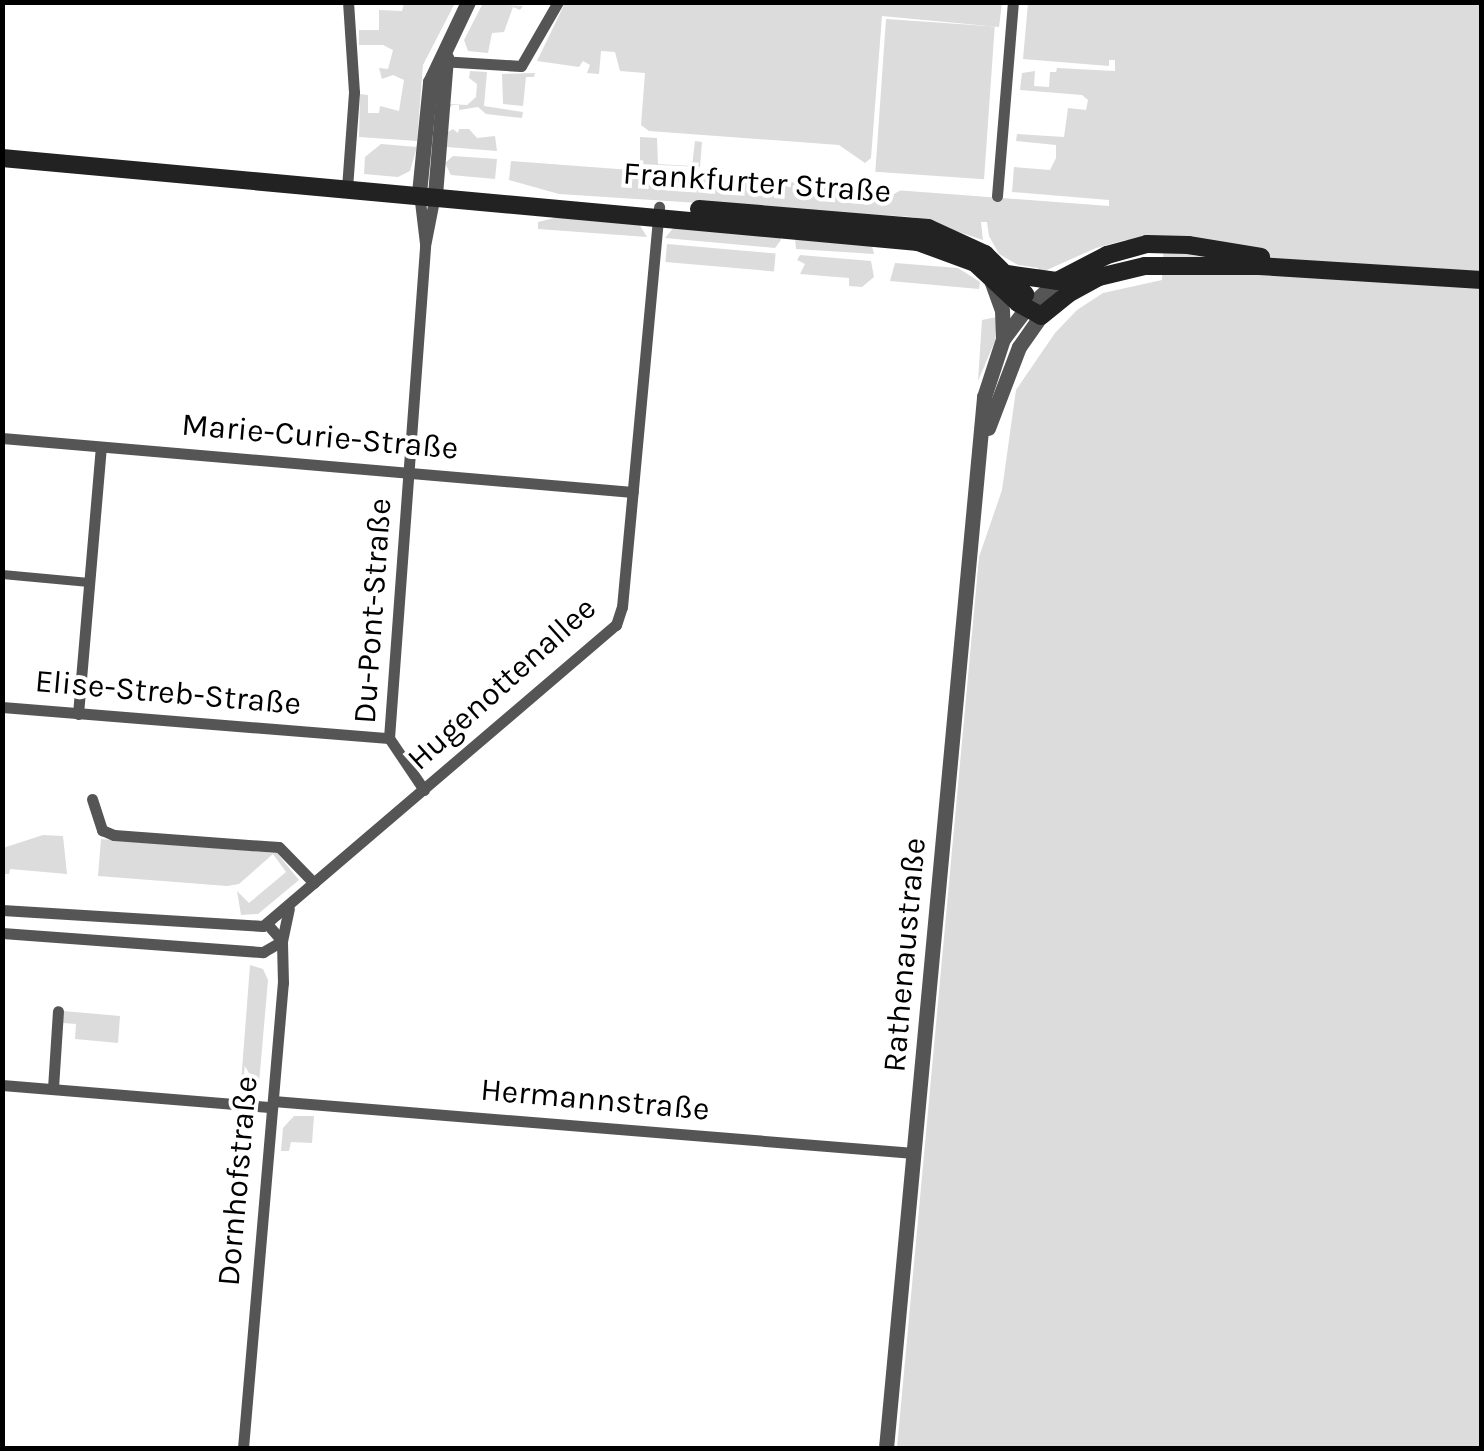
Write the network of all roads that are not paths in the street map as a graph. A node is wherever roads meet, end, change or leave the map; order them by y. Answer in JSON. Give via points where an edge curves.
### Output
{"nodes":[{"id":1,"x":348,"y":2,"type":"edge"},
{"id":2,"x":468,"y":2,"type":"edge"},
{"id":3,"x":558,"y":2,"type":"edge"},
{"id":4,"x":1013,"y":2,"type":"edge"},
{"id":5,"x":442,"y":61,"type":"junction"},
{"id":6,"x":2,"y":158,"type":"edge"},
{"id":7,"x":54,"y":165,"type":"junction"},
{"id":8,"x":2,"y":166,"type":"edge"},
{"id":9,"x":347,"y":188,"type":"junction"},
{"id":10,"x":427,"y":194,"type":"junction"},
{"id":11,"x":997,"y":196,"type":"dead end"},
{"id":12,"x":658,"y":212,"type":"junction"},
{"id":13,"x":1370,"y":270,"type":"junction"},
{"id":14,"x":998,"y":274,"type":"junction"},
{"id":15,"x":1482,"y":280,"type":"edge"},
{"id":16,"x":1057,"y":281,"type":"junction"},
{"id":17,"x":1033,"y":309,"type":"junction"},
{"id":18,"x":1003,"y":339,"type":"junction"},
{"id":19,"x":2,"y":438,"type":"edge"},
{"id":20,"x":102,"y":447,"type":"junction"},
{"id":21,"x":978,"y":466,"type":"junction"},
{"id":22,"x":410,"y":470,"type":"junction"},
{"id":23,"x":632,"y":492,"type":"junction"},
{"id":24,"x":2,"y":574,"type":"edge"},
{"id":25,"x":89,"y":582,"type":"junction"},
{"id":26,"x":2,"y":707,"type":"edge"},
{"id":27,"x":78,"y":714,"type":"junction"},
{"id":28,"x":389,"y":738,"type":"junction"},
{"id":29,"x":424,"y":790,"type":"junction"},
{"id":30,"x":92,"y":798,"type":"dead end"},
{"id":31,"x":314,"y":883,"type":"junction"},
{"id":32,"x":290,"y":905,"type":"junction"},
{"id":33,"x":2,"y":910,"type":"edge"},
{"id":34,"x":266,"y":924,"type":"junction"},
{"id":35,"x":2,"y":933,"type":"edge"},
{"id":36,"x":282,"y":941,"type":"junction"},
{"id":37,"x":58,"y":1011,"type":"dead end"},
{"id":38,"x":2,"y":1084,"type":"edge"},
{"id":39,"x":53,"y":1088,"type":"junction"},
{"id":40,"x":272,"y":1104,"type":"junction"},
{"id":41,"x":914,"y":1152,"type":"junction"},
{"id":42,"x":243,"y":1448,"type":"edge"},
{"id":43,"x":886,"y":1448,"type":"edge"}],
"edges":[{"from":1,"to":9,"type":"street","via":[[354,92]]},
{"from":2,"to":5,"type":"street"},
{"from":3,"to":5,"type":"street","via":[[521,66]]},
{"from":4,"to":11,"type":"street"},
{"from":5,"to":10,"type":"street","via":[[428,92]]},
{"from":6,"to":7,"type":"main road","name":"Frankfurter Straße"},
{"from":7,"to":8,"type":"main road","name":"Frankfurter Straße"},
{"from":7,"to":9,"type":"main road","name":"Frankfurter Straße"},
{"from":9,"to":10,"type":"main road","name":"Frankfurter Straße"},
{"from":10,"to":12,"type":"main road","name":"Frankfurter Straße","via":[[450,201]]},
{"from":10,"to":22,"type":"street","name":"Du-Pont-Straße"},
{"from":12,"to":14,"type":"main road","name":"Frankfurter Straße","via":[[914,225],[971,245]]},
{"from":12,"to":23,"type":"street","name":"Hugenottenallee"},
{"from":13,"to":15,"type":"main road"},
{"from":13,"to":16,"type":"main road","via":[[1147,244]]},
{"from":13,"to":17,"type":"main road","via":[[1127,269]]},
{"from":14,"to":16,"type":"main road"},
{"from":14,"to":17,"type":"main road","name":"Frankfurter Straße"},
{"from":14,"to":18,"type":"street"},
{"from":16,"to":17,"type":"street","name":"Rathenaustraße"},
{"from":17,"to":18,"type":"street","name":"Rathenaustraße"},
{"from":17,"to":21,"type":"street","name":"Rathenaustraße"},
{"from":18,"to":21,"type":"street","name":"Rathenaustraße","via":[[984,397]]},
{"from":19,"to":20,"type":"street","name":"Marie-Curie-Straße"},
{"from":20,"to":22,"type":"street","name":"Marie-Curie-Straße"},
{"from":20,"to":25,"type":"street"},
{"from":21,"to":41,"type":"street","name":"Rathenaustraße"},
{"from":22,"to":23,"type":"street","name":"Marie-Curie-Straße"},
{"from":22,"to":28,"type":"street","name":"Du-Pont-Straße"},
{"from":23,"to":29,"type":"street","name":"Hugenottenallee","via":[[616,625]]},
{"from":24,"to":25,"type":"street"},
{"from":25,"to":27,"type":"street"},
{"from":26,"to":27,"type":"street","name":"Elise-Streb-Straße"},
{"from":27,"to":28,"type":"street","name":"Elise-Streb-Straße"},
{"from":28,"to":29,"type":"street","name":"Du-Pont-Straße"},
{"from":29,"to":31,"type":"street","name":"Hugenottenallee"},
{"from":30,"to":31,"type":"street","via":[[102,830],[114,835],[279,847]]},
{"from":31,"to":32,"type":"street","name":"Hugenottenallee"},
{"from":32,"to":34,"type":"street","name":"Hugenottenallee"},
{"from":32,"to":36,"type":"street"},
{"from":33,"to":34,"type":"street","via":[[243,928]]},
{"from":34,"to":36,"type":"street"},
{"from":35,"to":36,"type":"street","via":[[257,952]]},
{"from":36,"to":40,"type":"street","name":"Dornhofstraße"},
{"from":37,"to":39,"type":"street"},
{"from":38,"to":39,"type":"street","name":"Hermannstraße"},
{"from":39,"to":40,"type":"street","name":"Hermannstraße"},
{"from":40,"to":41,"type":"street","name":"Hermannstraße"},
{"from":40,"to":42,"type":"street","name":"Dornhofstraße"},
{"from":41,"to":43,"type":"street","name":"Rathenaustraße"}]}
